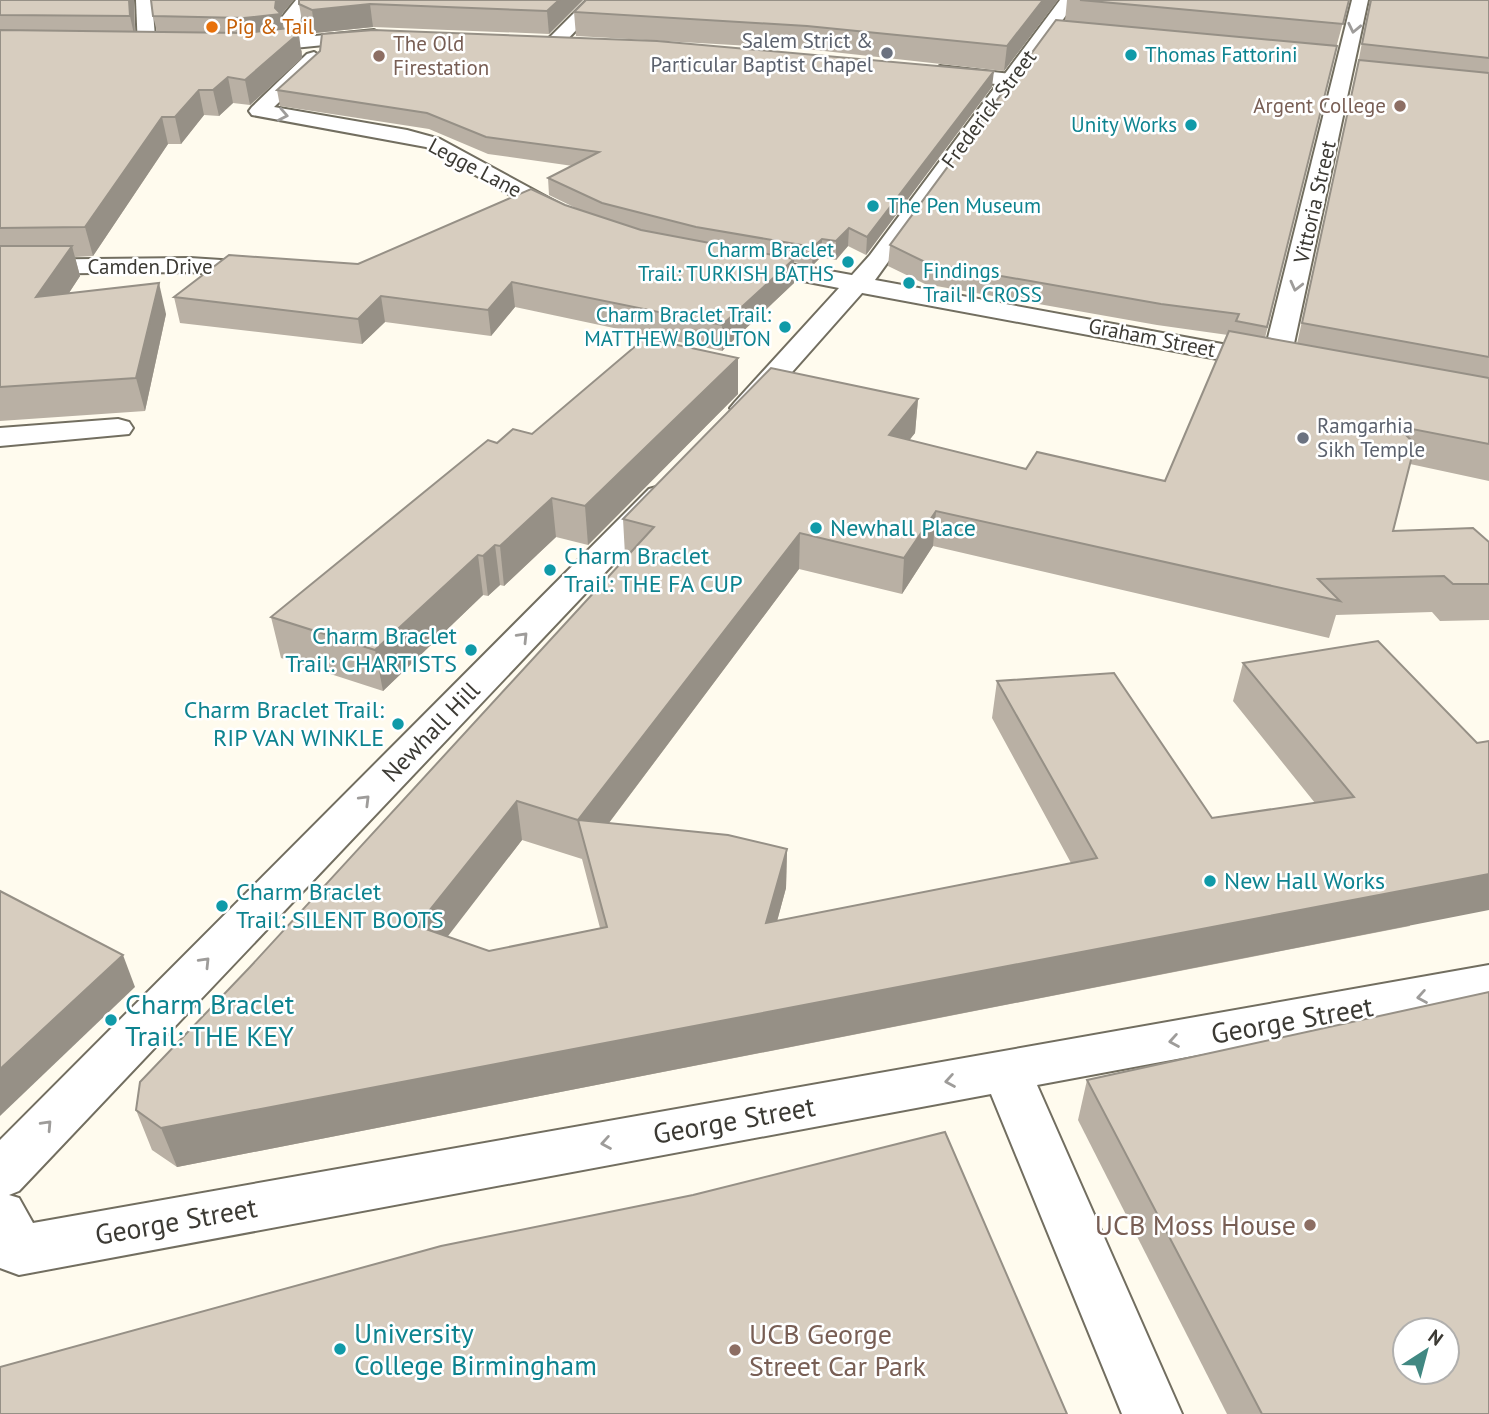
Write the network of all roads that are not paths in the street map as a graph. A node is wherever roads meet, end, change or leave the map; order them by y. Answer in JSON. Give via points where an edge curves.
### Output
{"nodes":[{"id":1,"x":144,"y":0,"type":"edge"},
{"id":2,"x":304,"y":0,"type":"edge"},
{"id":3,"x":597,"y":0,"type":"edge"},
{"id":4,"x":1069,"y":0,"type":"edge"},
{"id":5,"x":1360,"y":0,"type":"edge"},
{"id":6,"x":1049,"y":28,"type":"junction"},
{"id":7,"x":1074,"y":30,"type":"edge"},
{"id":8,"x":396,"y":36,"type":"edge"},
{"id":9,"x":312,"y":42,"type":"junction"},
{"id":10,"x":583,"y":43,"type":"edge"},
{"id":11,"x":171,"y":50,"type":"edge"},
{"id":12,"x":236,"y":50,"type":"edge"},
{"id":13,"x":924,"y":71,"type":"edge"},
{"id":14,"x":1011,"y":80,"type":"junction"},
{"id":15,"x":534,"y":200,"type":"junction"},
{"id":16,"x":509,"y":211,"type":"edge"},
{"id":17,"x":594,"y":228,"type":"edge"},
{"id":18,"x":715,"y":258,"type":"edge"},
{"id":19,"x":0,"y":267,"type":"edge"},
{"id":20,"x":289,"y":274,"type":"edge"},
{"id":21,"x":857,"y":284,"type":"junction"},
{"id":22,"x":1290,"y":364,"type":"joint"},
{"id":23,"x":118,"y":428,"type":"edge"},
{"id":24,"x":722,"y":432,"type":"edge"},
{"id":25,"x":0,"y":437,"type":"edge"},
{"id":26,"x":683,"y":472,"type":"edge"},
{"id":27,"x":1489,"y":983,"type":"edge"},
{"id":28,"x":1006,"y":1071,"type":"junction"},
{"id":29,"x":0,"y":1175,"type":"edge"},
{"id":30,"x":0,"y":1215,"type":"edge"},
{"id":31,"x":1152,"y":1414,"type":"edge"}],
"edges":[{"from":1,"to":11,"type":"street","via":[[140,49]]},
{"from":2,"to":9,"type":"street","via":[[292,16],[291,31]]},
{"from":3,"to":10,"type":"street","via":[[549,42]]},
{"from":4,"to":6,"type":"street","name":"Frederick Street"},
{"from":5,"to":22,"type":"street","name":"Vittoria Street","one_way":true},
{"from":6,"to":7,"type":"street"},
{"from":6,"to":14,"type":"street","name":"Frederick Street"},
{"from":8,"to":9,"type":"street"},
{"from":9,"to":12,"type":"street"},
{"from":9,"to":15,"type":"street","name":"Legge Lane","one_way":true,"via":[[314,60],[259,111],[433,143]]},
{"from":13,"to":14,"type":"street"},
{"from":14,"to":21,"type":"street","name":"Frederick Street"},
{"from":15,"to":16,"type":"street"},
{"from":15,"to":17,"type":"street","name":"Legge Lane"},
{"from":18,"to":21,"type":"street"},
{"from":19,"to":20,"type":"street","name":"Camden Drive","via":[[190,265]]},
{"from":21,"to":22,"type":"street","name":"Graham Street"},
{"from":21,"to":24,"type":"street"},
{"from":23,"to":25,"type":"street"},
{"from":29,"to":26,"type":"street","name":"Newhall Hill","one_way":true},
{"from":27,"to":28,"type":"street","name":"George Street","one_way":true},
{"from":28,"to":30,"type":"street","name":"George Street","one_way":true,"via":[[19,1250]]},
{"from":28,"to":31,"type":"street"}]}
